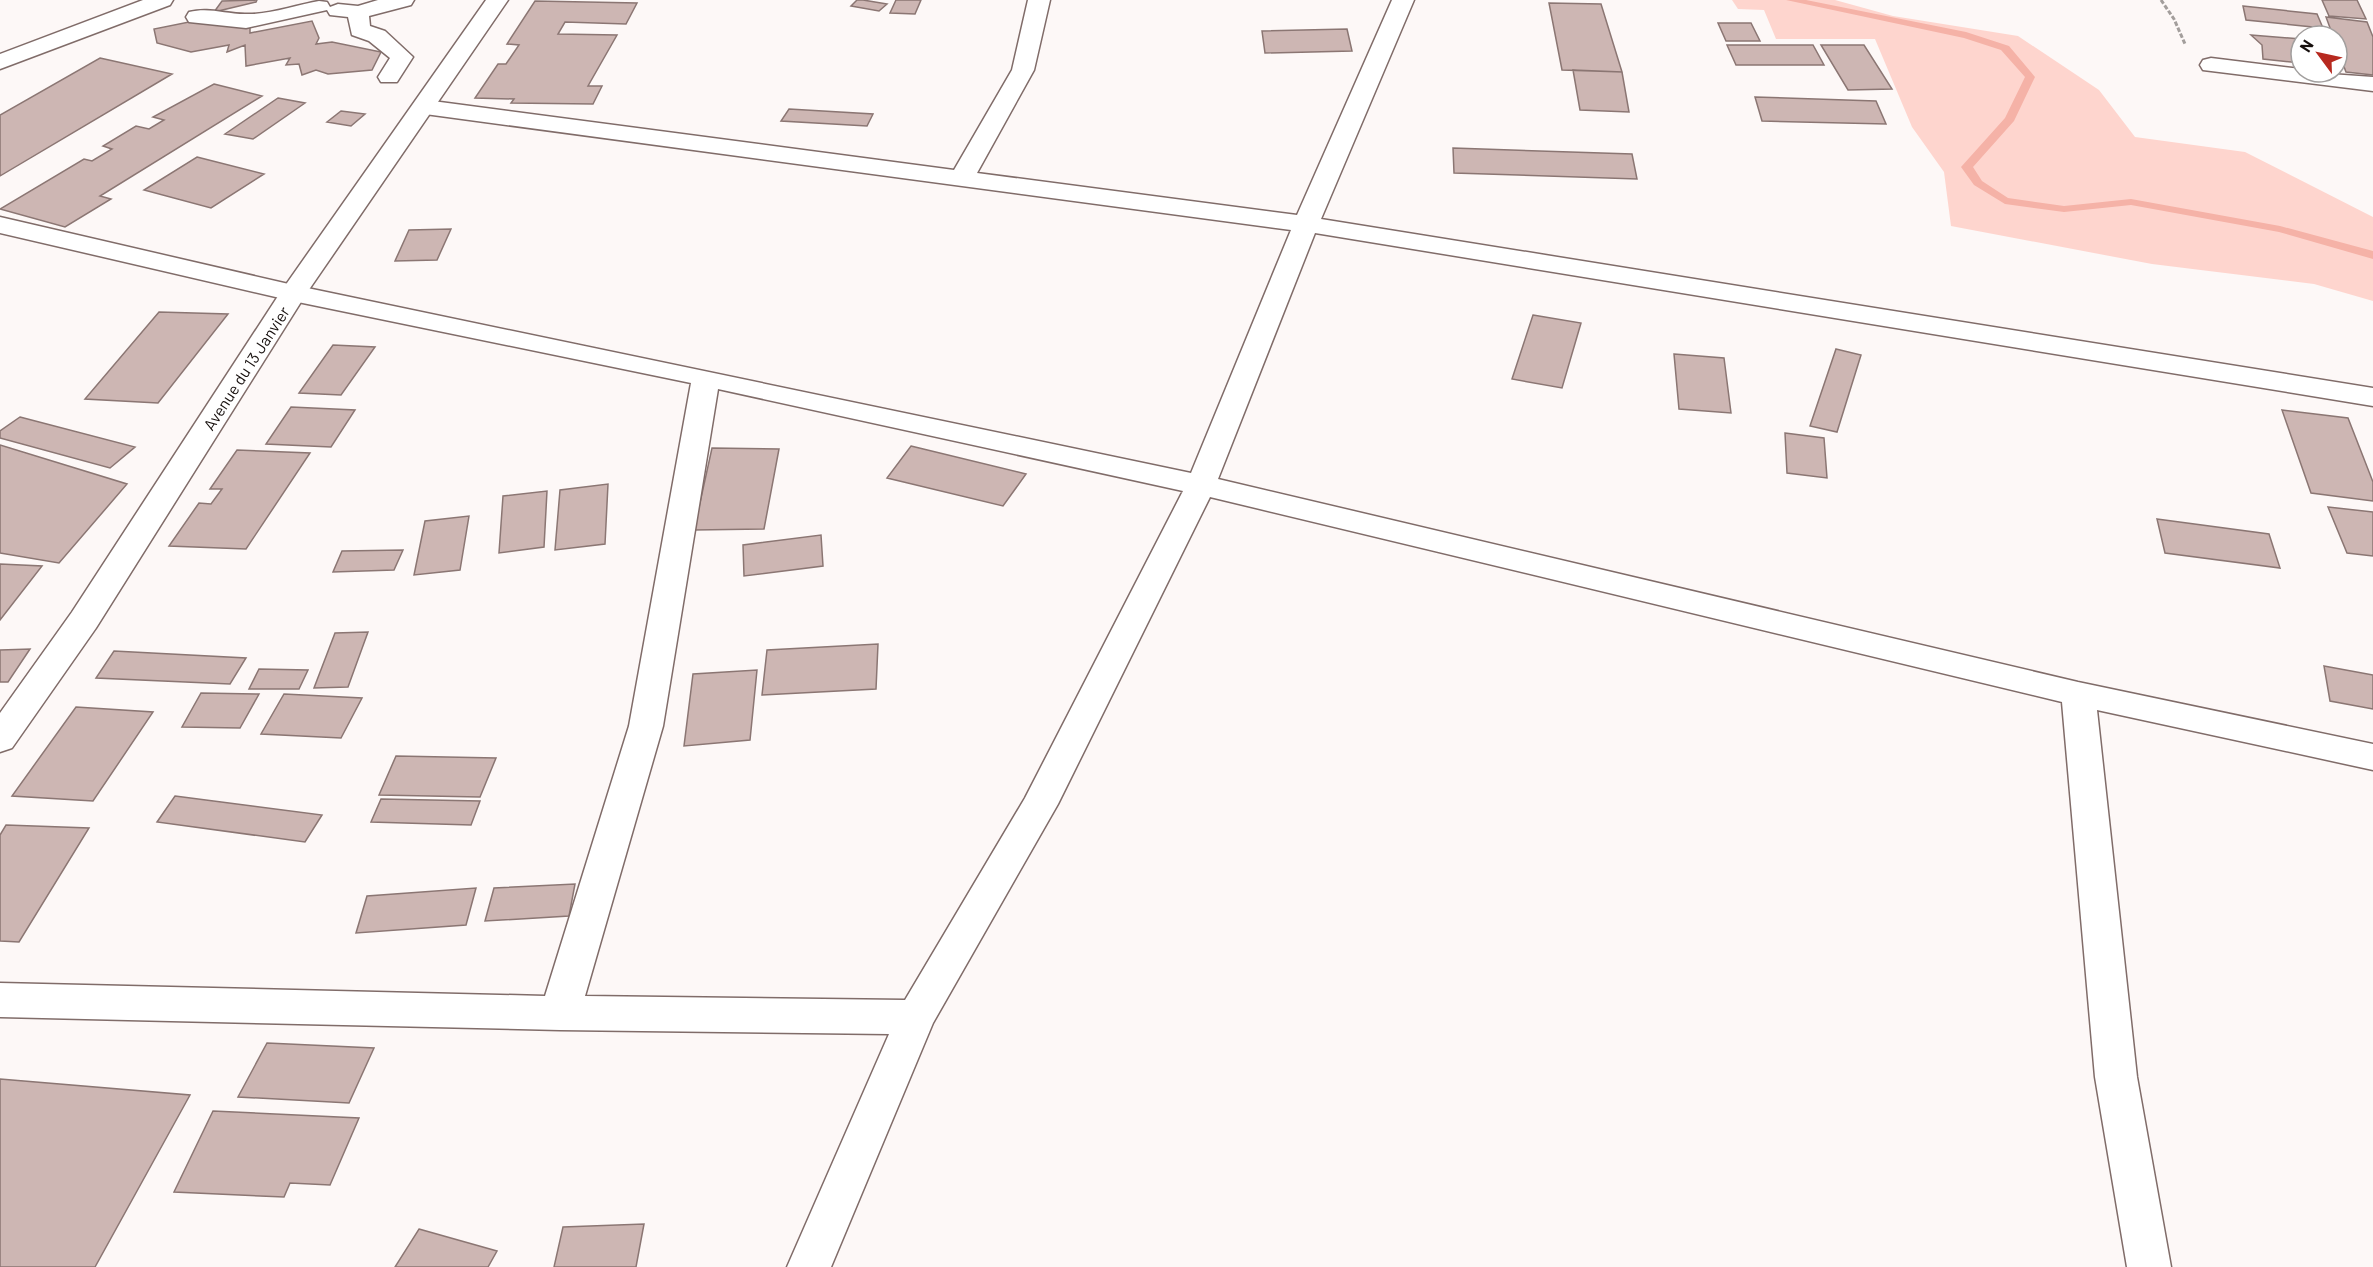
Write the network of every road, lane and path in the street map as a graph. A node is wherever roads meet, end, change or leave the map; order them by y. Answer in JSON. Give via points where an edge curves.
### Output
{"nodes":[{"id":1,"x":162,"y":0,"type":"edge"},
{"id":2,"x":403,"y":0,"type":"edge"},
{"id":3,"x":497,"y":0,"type":"edge"},
{"id":4,"x":1039,"y":0,"type":"edge"},
{"id":5,"x":1403,"y":0,"type":"edge"},
{"id":6,"x":2161,"y":0,"type":"edge"},
{"id":7,"x":320,"y":12,"type":"edge"},
{"id":8,"x":197,"y":17,"type":"dead end"},
{"id":9,"x":358,"y":18,"type":"junction"},
{"id":10,"x":0,"y":62,"type":"edge"},
{"id":11,"x":2211,"y":65,"type":"joint"},
{"id":12,"x":389,"y":78,"type":"dead end"},
{"id":13,"x":2373,"y":84,"type":"edge"},
{"id":14,"x":425,"y":107,"type":"junction"},
{"id":15,"x":962,"y":177,"type":"junction"},
{"id":16,"x":1306,"y":224,"type":"junction"},
{"id":17,"x":0,"y":225,"type":"edge"},
{"id":18,"x":293,"y":294,"type":"junction"},
{"id":19,"x":706,"y":378,"type":"junction"},
{"id":20,"x":2373,"y":397,"type":"edge"},
{"id":21,"x":1201,"y":485,"type":"junction"},
{"id":22,"x":2078,"y":694,"type":"junction"},
{"id":23,"x":0,"y":739,"type":"edge"},
{"id":24,"x":2373,"y":757,"type":"edge"},
{"id":25,"x":0,"y":1000,"type":"edge"},
{"id":26,"x":560,"y":1013,"type":"junction"},
{"id":27,"x":916,"y":1017,"type":"junction"},
{"id":28,"x":809,"y":1267,"type":"edge"},
{"id":29,"x":2149,"y":1267,"type":"edge"}],
"edges":[{"from":1,"to":10,"type":"street"},
{"from":2,"to":9,"type":"street"},
{"from":3,"to":14,"type":"street","name":"Avenue du 13 Janvier"},
{"from":4,"to":15,"type":"street","via":[[1023,70]]},
{"from":5,"to":16,"type":"street"},
{"from":6,"to":11,"type":"path","via":[[2195,59]]},
{"from":7,"to":8,"type":"street","via":[[246,21]]},
{"from":7,"to":9,"type":"street"},
{"from":9,"to":12,"type":"street","via":[[360,30],[377,36],[402,57]]},
{"from":11,"to":13,"type":"street"},
{"from":14,"to":15,"type":"street"},
{"from":14,"to":18,"type":"street","name":"Avenue du 13 Janvier"},
{"from":15,"to":16,"type":"street"},
{"from":16,"to":20,"type":"street"},
{"from":16,"to":21,"type":"street"},
{"from":17,"to":18,"type":"street"},
{"from":18,"to":19,"type":"street"},
{"from":18,"to":23,"type":"street","name":"Avenue du 13 Janvier","via":[[84,620]]},
{"from":19,"to":21,"type":"street"},
{"from":19,"to":26,"type":"street","via":[[646,726]]},
{"from":21,"to":22,"type":"street"},
{"from":21,"to":27,"type":"street","via":[[1040,804]]},
{"from":22,"to":24,"type":"street"},
{"from":22,"to":29,"type":"street","via":[[2116,1077]]},
{"from":25,"to":26,"type":"street"},
{"from":26,"to":27,"type":"street"},
{"from":27,"to":28,"type":"street"}]}
